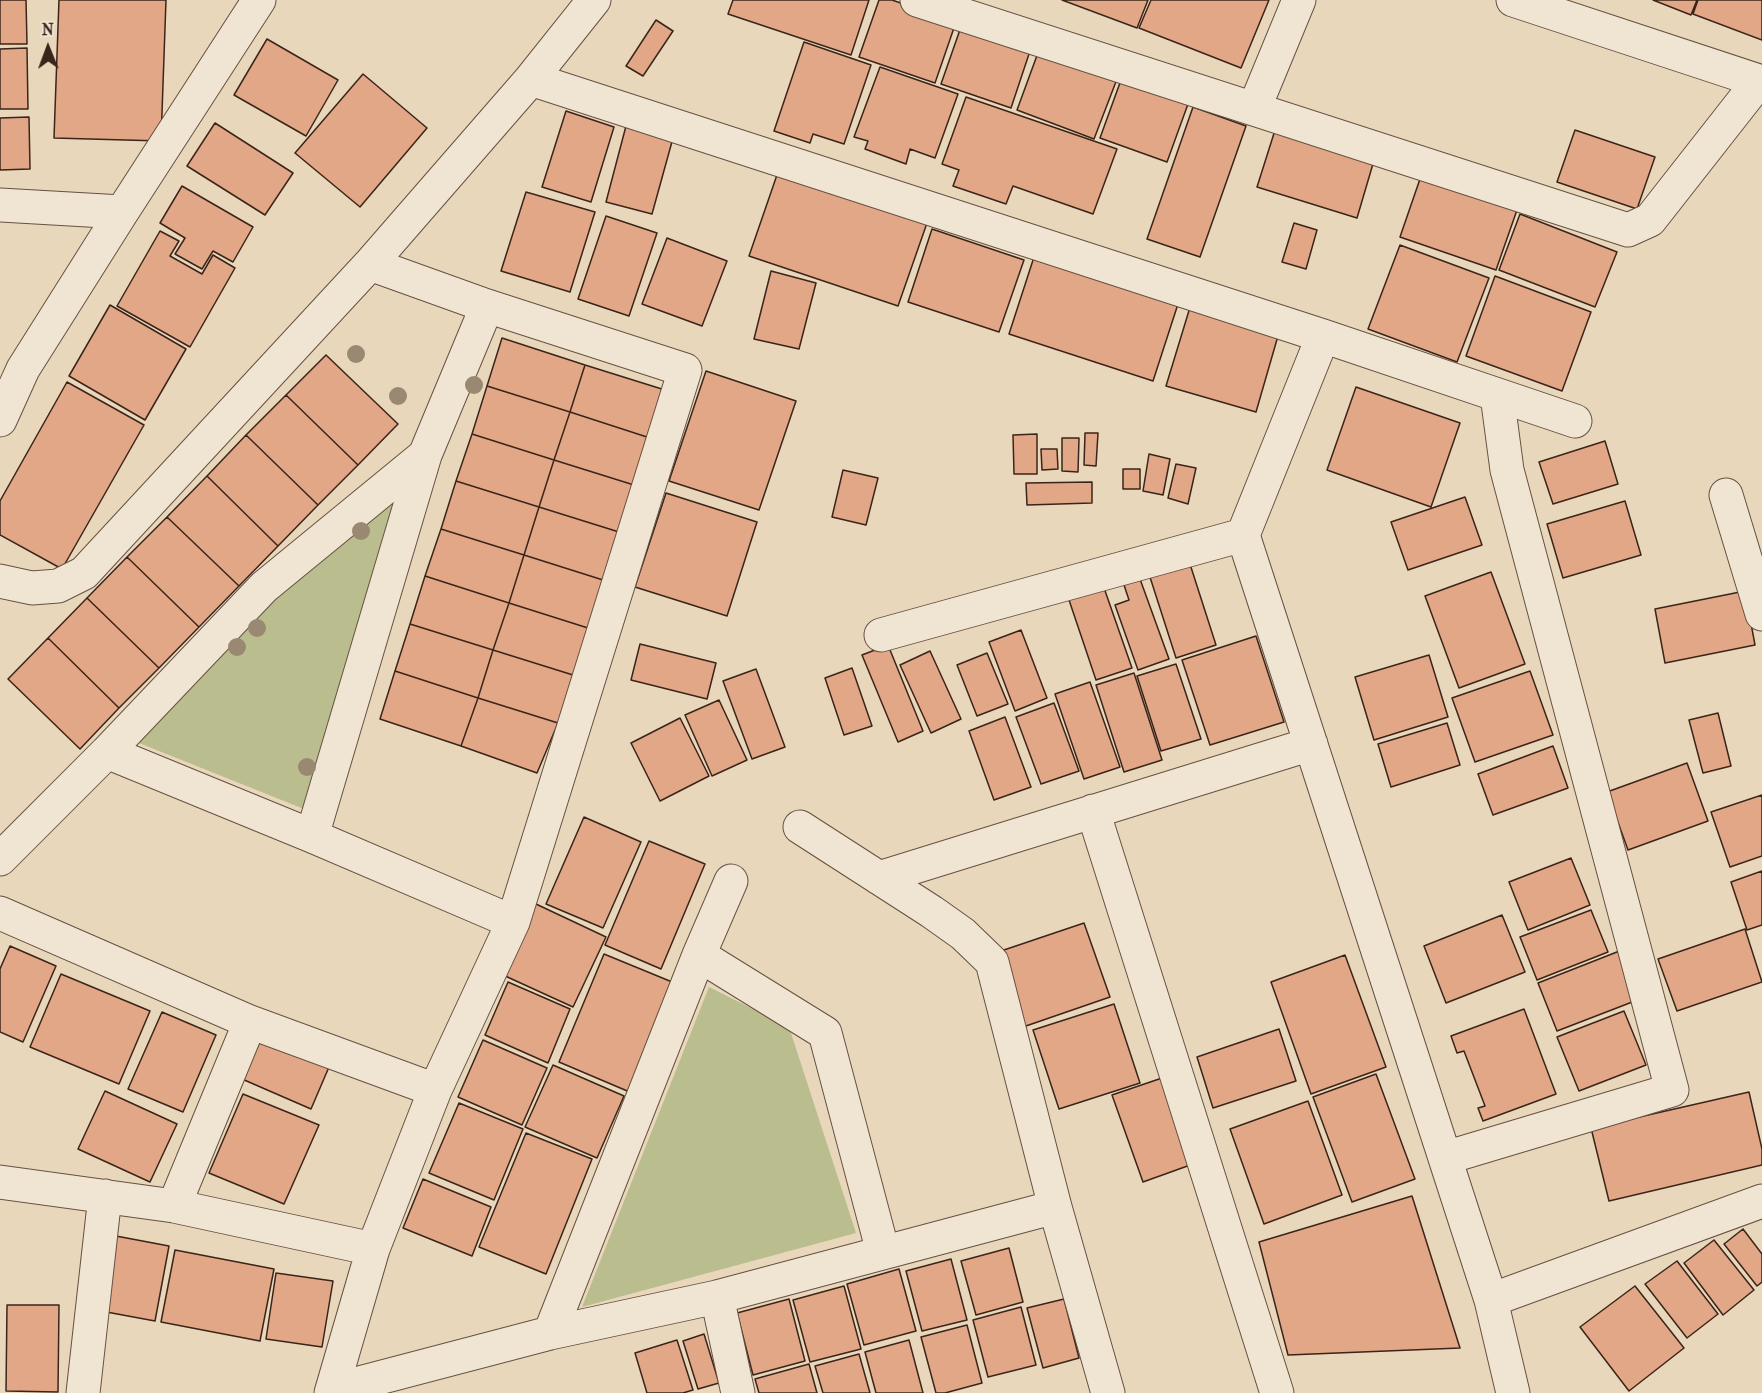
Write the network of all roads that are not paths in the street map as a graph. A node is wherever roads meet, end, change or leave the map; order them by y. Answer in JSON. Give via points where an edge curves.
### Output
{"nodes":[{"id":1,"x":259,"y":0,"type":"edge"},
{"id":2,"x":594,"y":0,"type":"edge"},
{"id":3,"x":917,"y":0,"type":"edge"},
{"id":4,"x":1299,"y":0,"type":"edge"},
{"id":5,"x":1513,"y":0,"type":"edge"},
{"id":6,"x":531,"y":79,"type":"junction"},
{"id":7,"x":1761,"y":82,"type":"edge"},
{"id":8,"x":1254,"y":110,"type":"junction"},
{"id":9,"x":0,"y":206,"type":"edge"},
{"id":10,"x":122,"y":212,"type":"junction"},
{"id":11,"x":370,"y":264,"type":"junction"},
{"id":12,"x":487,"y":306,"type":"junction"},
{"id":13,"x":1323,"y":336,"type":"junction"},
{"id":14,"x":12,"y":369,"type":"edge"},
{"id":15,"x":1497,"y":395,"type":"junction"},
{"id":16,"x":0,"y":420,"type":"edge"},
{"id":17,"x":1575,"y":421,"type":"dead end"},
{"id":18,"x":425,"y":455,"type":"junction"},
{"id":19,"x":1726,"y":495,"type":"dead end"},
{"id":20,"x":1243,"y":535,"type":"junction"},
{"id":21,"x":0,"y":580,"type":"edge"},
{"id":22,"x":1762,"y":614,"type":"edge"},
{"id":23,"x":881,"y":635,"type":"dead end"},
{"id":24,"x":1311,"y":744,"type":"junction"},
{"id":25,"x":107,"y":752,"type":"junction"},
{"id":26,"x":1093,"y":811,"type":"junction"},
{"id":27,"x":800,"y":827,"type":"dead end"},
{"id":28,"x":312,"y":836,"type":"junction"},
{"id":29,"x":0,"y":859,"type":"edge"},
{"id":30,"x":879,"y":878,"type":"junction"},
{"id":31,"x":731,"y":881,"type":"dead end"},
{"id":32,"x":0,"y":913,"type":"edge"},
{"id":33,"x":513,"y":922,"type":"junction"},
{"id":34,"x":699,"y":955,"type":"junction"},
{"id":35,"x":250,"y":1022,"type":"junction"},
{"id":36,"x":435,"y":1090,"type":"junction"},
{"id":37,"x":1445,"y":1158,"type":"junction"},
{"id":38,"x":0,"y":1182,"type":"edge"},
{"id":39,"x":105,"y":1196,"type":"junction"},
{"id":40,"x":1762,"y":1201,"type":"edge"},
{"id":41,"x":174,"y":1206,"type":"junction"},
{"id":42,"x":1055,"y":1207,"type":"junction"},
{"id":43,"x":373,"y":1249,"type":"junction"},
{"id":44,"x":883,"y":1252,"type":"junction"},
{"id":45,"x":717,"y":1297,"type":"junction"},
{"id":46,"x":1491,"y":1300,"type":"junction"},
{"id":47,"x":550,"y":1333,"type":"junction"},
{"id":48,"x":332,"y":1391,"type":"edge"},
{"id":49,"x":84,"y":1393,"type":"edge"},
{"id":50,"x":738,"y":1393,"type":"edge"},
{"id":51,"x":1108,"y":1393,"type":"edge"},
{"id":52,"x":1277,"y":1393,"type":"edge"},
{"id":53,"x":1513,"y":1393,"type":"edge"}],
"edges":[{"from":1,"to":10,"type":"street"},
{"from":2,"to":6,"type":"street"},
{"from":3,"to":8,"type":"street"},
{"from":4,"to":8,"type":"street"},
{"from":5,"to":7,"type":"street"},
{"from":6,"to":11,"type":"street"},
{"from":6,"to":13,"type":"street"},
{"from":7,"to":8,"type":"street","via":[[1650,220],[1628,230]]},
{"from":9,"to":10,"type":"street"},
{"from":10,"to":14,"type":"street"},
{"from":11,"to":12,"type":"street"},
{"from":11,"to":21,"type":"street","via":[[84,573],[58,586],[32,588]]},
{"from":12,"to":18,"type":"street"},
{"from":12,"to":33,"type":"street","via":[[686,370]]},
{"from":13,"to":15,"type":"street"},
{"from":13,"to":20,"type":"street"},
{"from":14,"to":16,"type":"street"},
{"from":15,"to":17,"type":"street"},
{"from":15,"to":37,"type":"street","via":[[1507,470],[1672,1090]]},
{"from":18,"to":25,"type":"street","via":[[264,587]]},
{"from":18,"to":28,"type":"street"},
{"from":19,"to":22,"type":"street"},
{"from":20,"to":23,"type":"street"},
{"from":20,"to":24,"type":"street"},
{"from":24,"to":26,"type":"street"},
{"from":24,"to":37,"type":"street"},
{"from":25,"to":28,"type":"street"},
{"from":25,"to":29,"type":"street"},
{"from":26,"to":30,"type":"street"},
{"from":26,"to":52,"type":"street"},
{"from":27,"to":30,"type":"street"},
{"from":28,"to":33,"type":"street"},
{"from":30,"to":42,"type":"street","via":[[963,934],[992,962]]},
{"from":31,"to":34,"type":"street"},
{"from":32,"to":35,"type":"street"},
{"from":33,"to":36,"type":"street"},
{"from":34,"to":44,"type":"street","via":[[825,1033]]},
{"from":34,"to":47,"type":"street"},
{"from":35,"to":36,"type":"street"},
{"from":35,"to":41,"type":"street"},
{"from":36,"to":43,"type":"street"},
{"from":37,"to":46,"type":"street"},
{"from":38,"to":39,"type":"street"},
{"from":39,"to":41,"type":"street"},
{"from":39,"to":49,"type":"street"},
{"from":40,"to":46,"type":"street"},
{"from":41,"to":43,"type":"street"},
{"from":42,"to":44,"type":"street"},
{"from":42,"to":51,"type":"street"},
{"from":43,"to":48,"type":"street"},
{"from":44,"to":45,"type":"street"},
{"from":45,"to":47,"type":"street"},
{"from":45,"to":50,"type":"street"},
{"from":46,"to":53,"type":"street"},
{"from":47,"to":48,"type":"street"}]}
